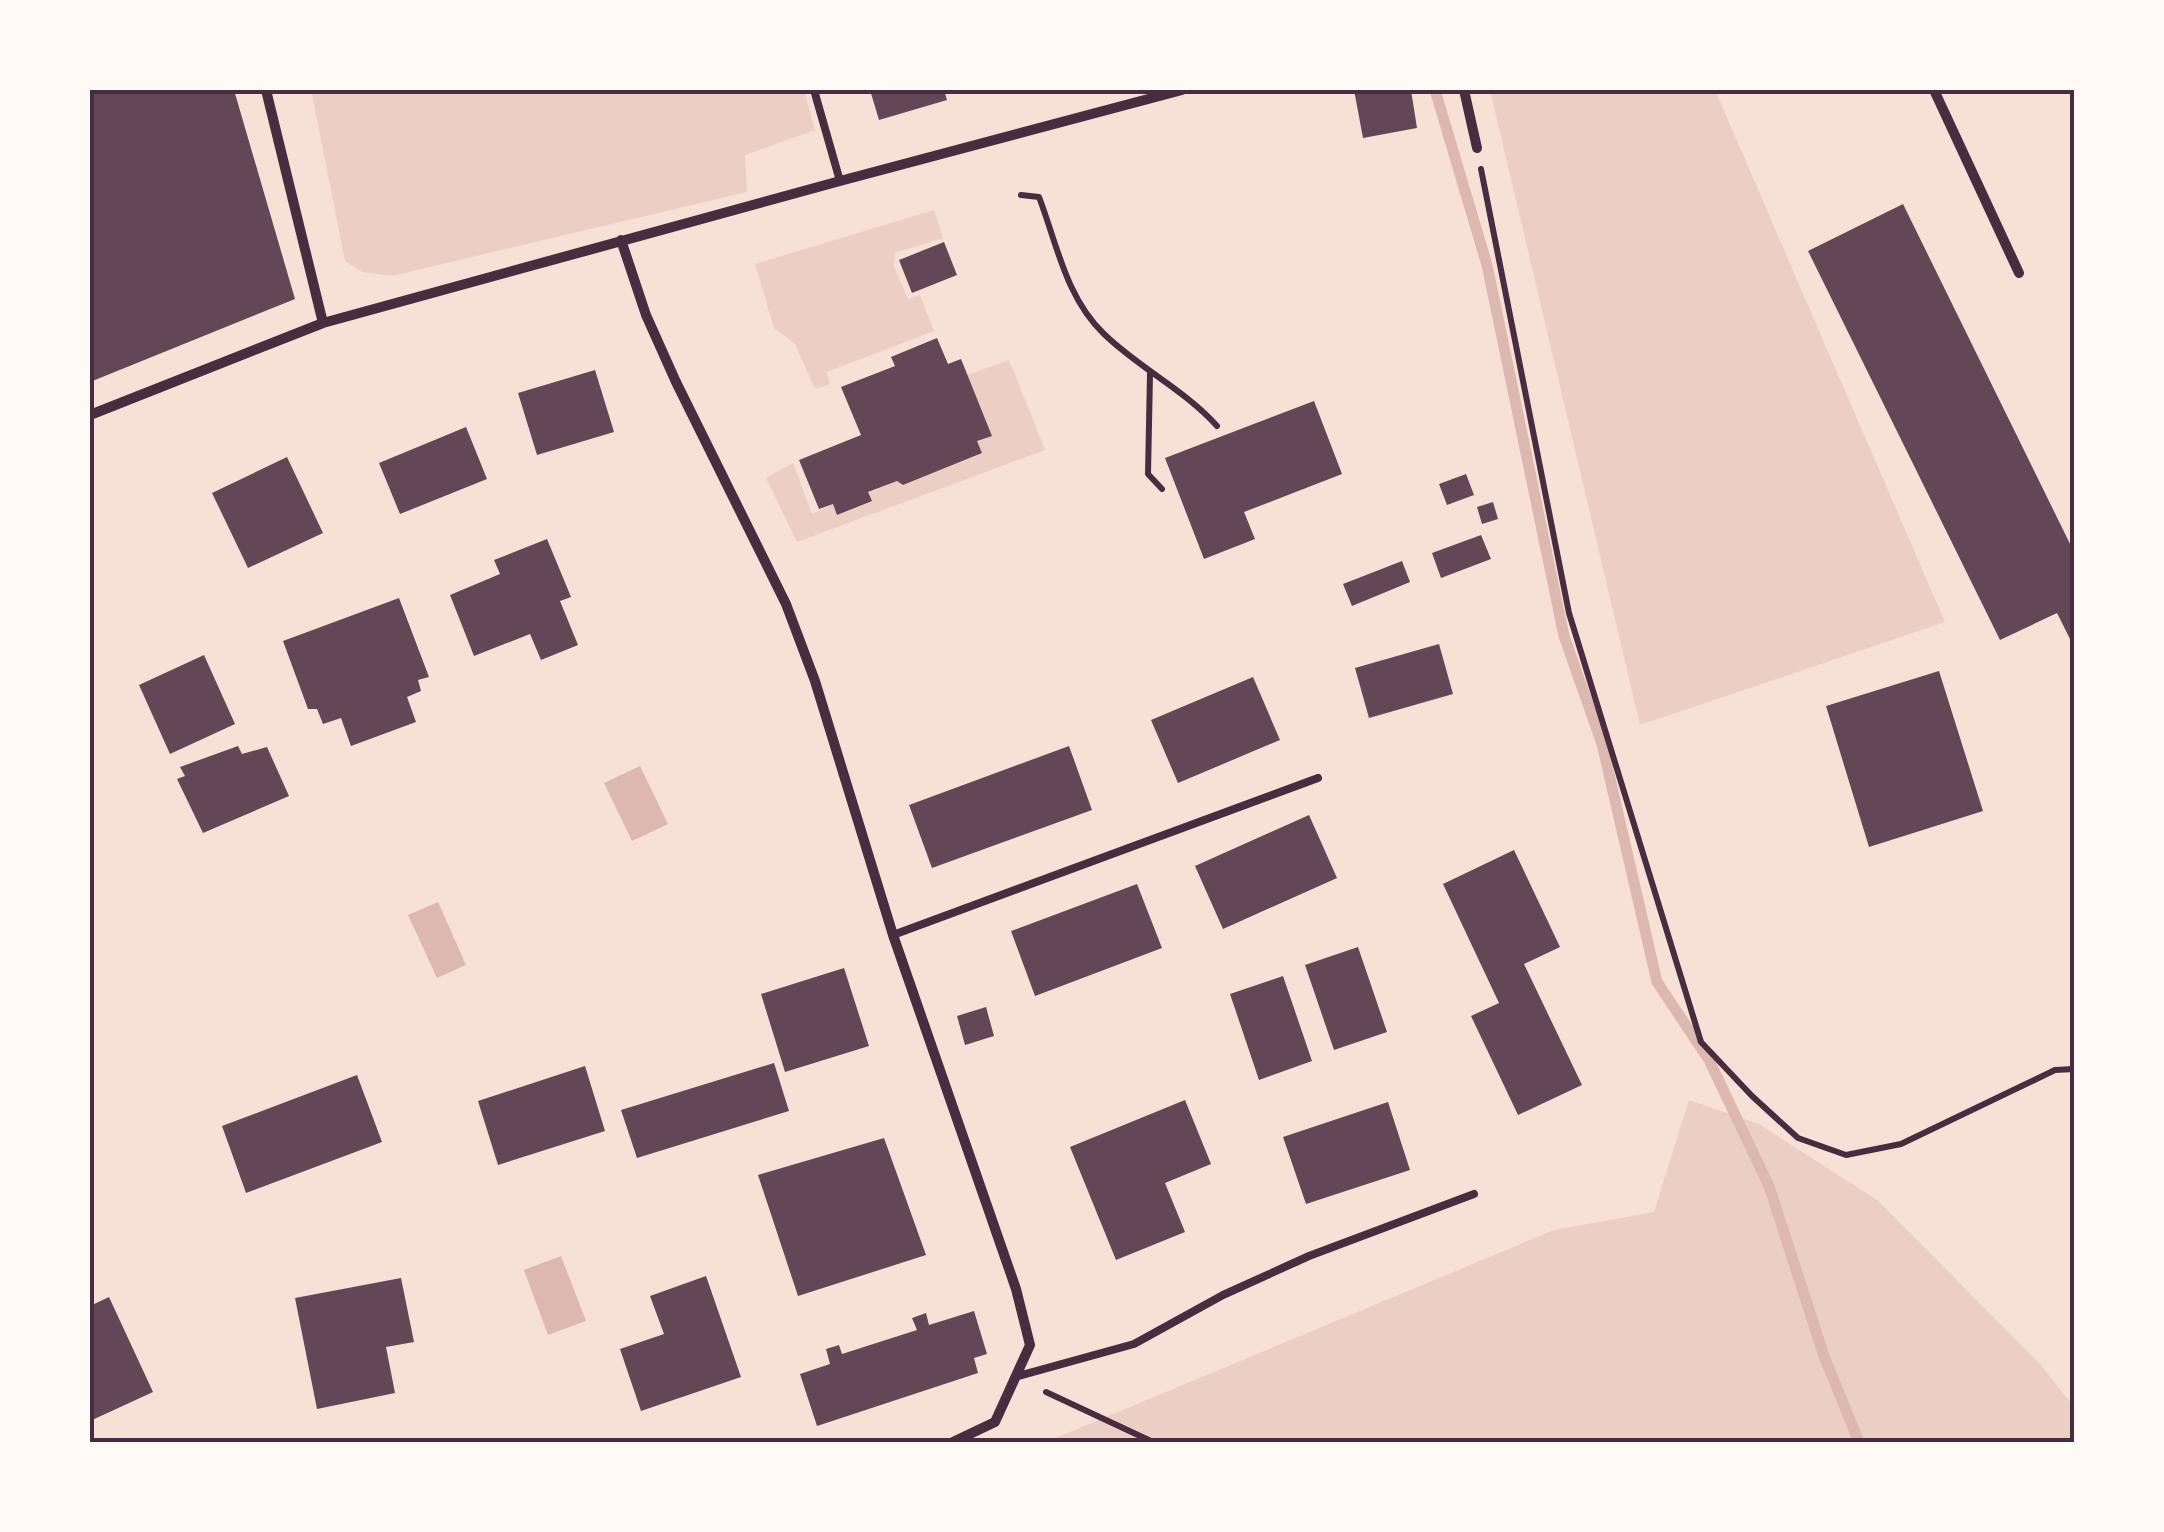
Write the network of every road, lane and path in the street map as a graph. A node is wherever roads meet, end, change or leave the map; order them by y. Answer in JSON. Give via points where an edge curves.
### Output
{"nodes":[{"id":1,"x":266,"y":90,"type":"edge"},
{"id":2,"x":814,"y":90,"type":"edge"},
{"id":3,"x":1182,"y":90,"type":"edge"},
{"id":4,"x":1464,"y":90,"type":"edge"},
{"id":5,"x":1934,"y":90,"type":"edge"},
{"id":6,"x":1477,"y":148,"type":"joint"},
{"id":7,"x":840,"y":180,"type":"junction"},
{"id":8,"x":1021,"y":196,"type":"dead end"},
{"id":9,"x":621,"y":240,"type":"junction"},
{"id":10,"x":2020,"y":273,"type":"dead end"},
{"id":11,"x":323,"y":323,"type":"junction"},
{"id":12,"x":1150,"y":372,"type":"junction"},
{"id":13,"x":90,"y":415,"type":"edge"},
{"id":14,"x":1217,"y":426,"type":"dead end"},
{"id":15,"x":1162,"y":488,"type":"dead end"},
{"id":16,"x":1318,"y":778,"type":"dead end"},
{"id":17,"x":893,"y":936,"type":"junction"},
{"id":18,"x":2074,"y":1069,"type":"edge"},
{"id":19,"x":1474,"y":1194,"type":"dead end"},
{"id":20,"x":1015,"y":1377,"type":"junction"},
{"id":21,"x":953,"y":1442,"type":"edge"},
{"id":22,"x":1154,"y":1442,"type":"edge"}],
"edges":[{"from":1,"to":11,"type":"street"},
{"from":2,"to":7,"type":"lane"},
{"from":3,"to":7,"type":"street"},
{"from":4,"to":6,"type":"street"},
{"from":5,"to":10,"type":"street"},
{"from":6,"to":18,"type":"path","via":[[1569,613],[1701,1042],[1798,1138],[1846,1155],[1901,1144],[2055,1070]]},
{"from":7,"to":9,"type":"street"},
{"from":8,"to":12,"type":"path","via":[[1039,197],[1067,282],[1100,331]]},
{"from":9,"to":11,"type":"street"},
{"from":9,"to":17,"type":"street","via":[[672,373],[786,604]]},
{"from":11,"to":13,"type":"street"},
{"from":12,"to":14,"type":"path"},
{"from":12,"to":15,"type":"path","via":[[1148,474]]},
{"from":16,"to":17,"type":"lane"},
{"from":17,"to":20,"type":"street","via":[[1016,1290],[1030,1345]]},
{"from":19,"to":20,"type":"lane","via":[[1310,1256],[1134,1344]]},
{"from":20,"to":21,"type":"street","via":[[995,1422]]},
{"from":20,"to":22,"type":"path"}]}
